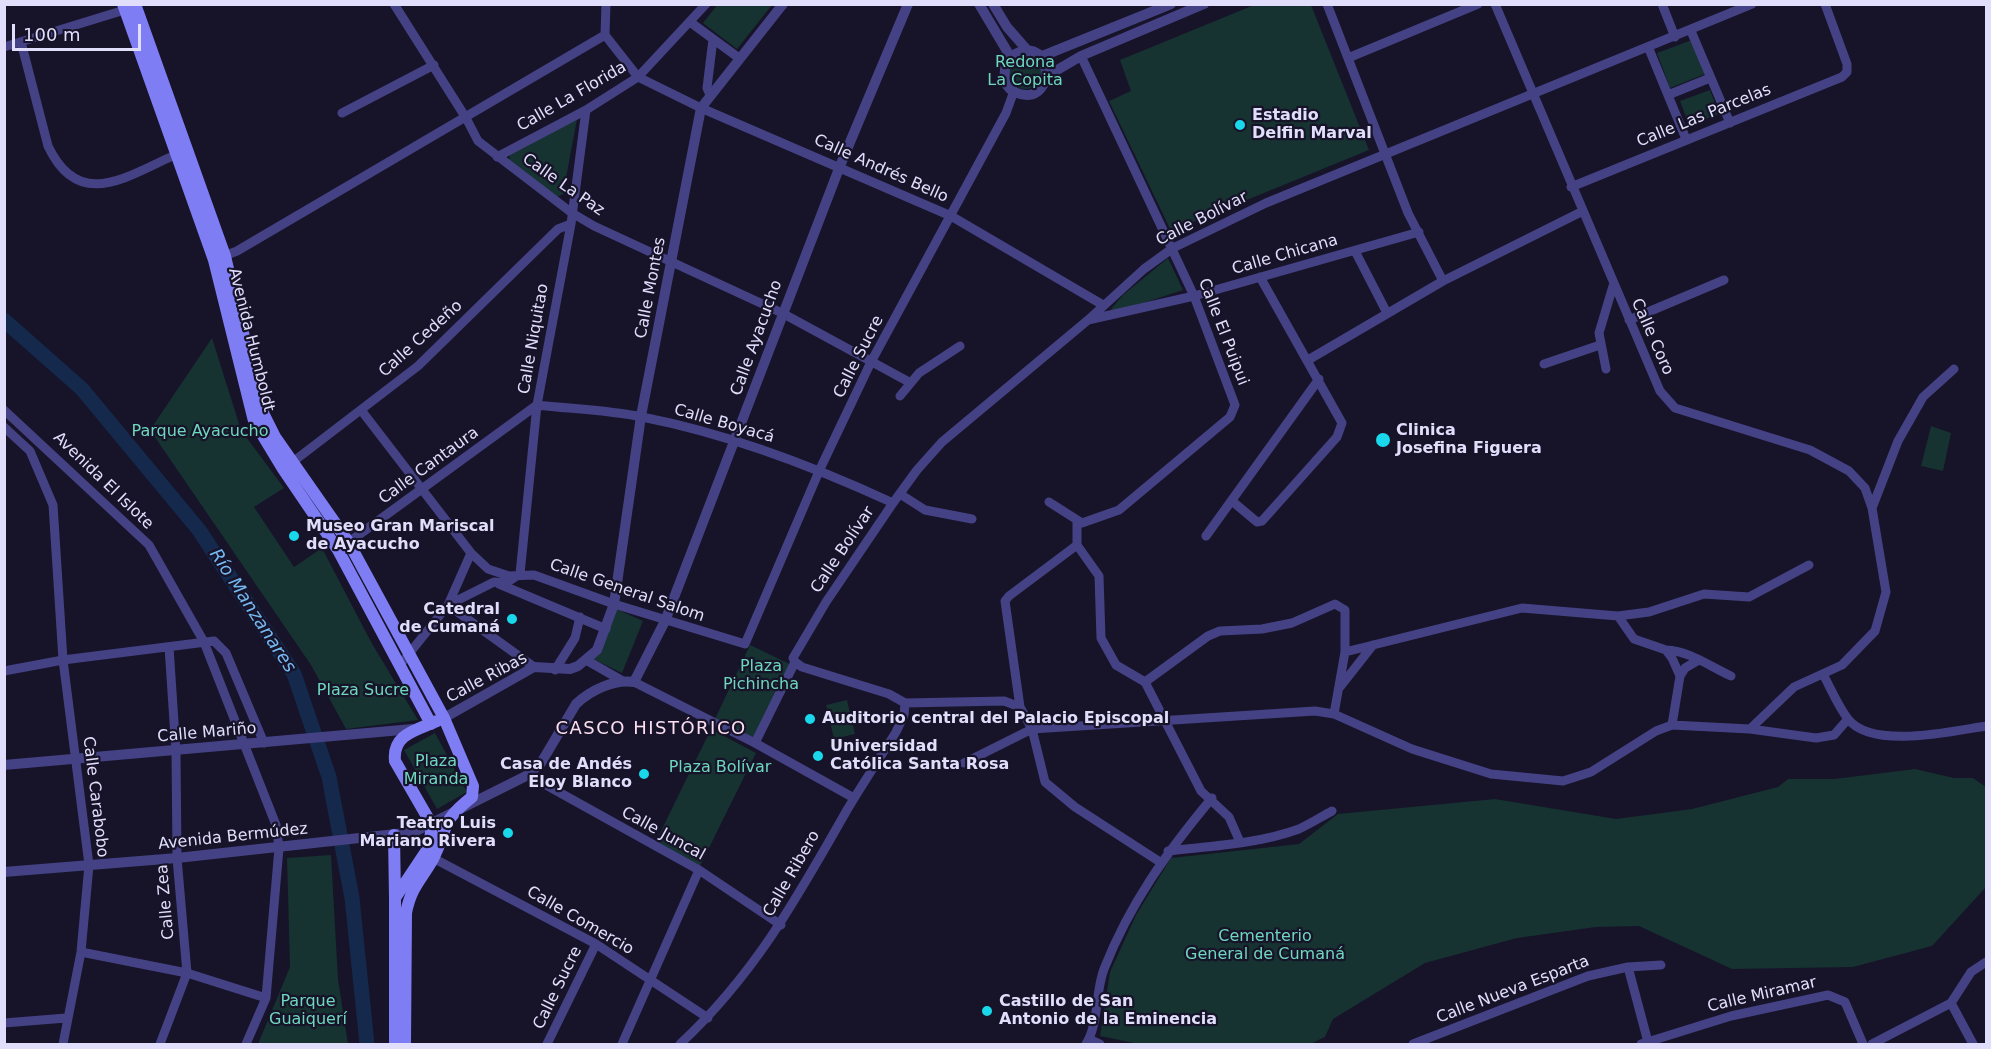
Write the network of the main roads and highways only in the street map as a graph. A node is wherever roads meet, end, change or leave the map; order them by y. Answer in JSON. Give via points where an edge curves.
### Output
{"nodes":[{"id":1,"x":129,"y":6,"type":"edge"},
{"id":2,"x":220,"y":258,"type":"junction"},
{"id":3,"x":288,"y":466,"type":"junction"},
{"id":4,"x":404,"y":661,"type":"junction"},
{"id":5,"x":444,"y":718,"type":"junction"},
{"id":6,"x":431,"y":724,"type":"junction"},
{"id":7,"x":390,"y":836,"type":"road end"},
{"id":8,"x":395,"y":898,"type":"junction"},
{"id":9,"x":395,"y":1044,"type":"edge"},
{"id":10,"x":405,"y":1044,"type":"edge"}],
"edges":[{"from":1,"to":2,"type":"main road","name":"Avenida Humboldt"},
{"from":1,"to":2,"type":"main road","name":"Avenida Humboldt","via":[[175,155]]},
{"from":2,"to":3,"type":"main road","name":"Avenida Humboldt","via":[[254,421]]},
{"from":3,"to":4,"type":"main road","name":"Avenida Humboldt"},
{"from":3,"to":4,"type":"main road","name":"Avenida Humboldt","via":[[350,543]]},
{"from":4,"to":5,"type":"main road","name":"Avenida Humboldt"},
{"from":4,"to":6,"type":"main road","name":"Avenida Humboldt"},
{"from":5,"to":6,"type":"main road"},
{"from":5,"to":10,"type":"main road","name":"Avenida Humboldt","via":[[474,792],[446,822],[433,858],[409,895]]},
{"from":6,"to":8,"type":"main road","via":[[413,729],[394,750],[395,761],[432,825],[429,846]]},
{"from":7,"to":8,"type":"main road"},
{"from":8,"to":9,"type":"main road"}]}
